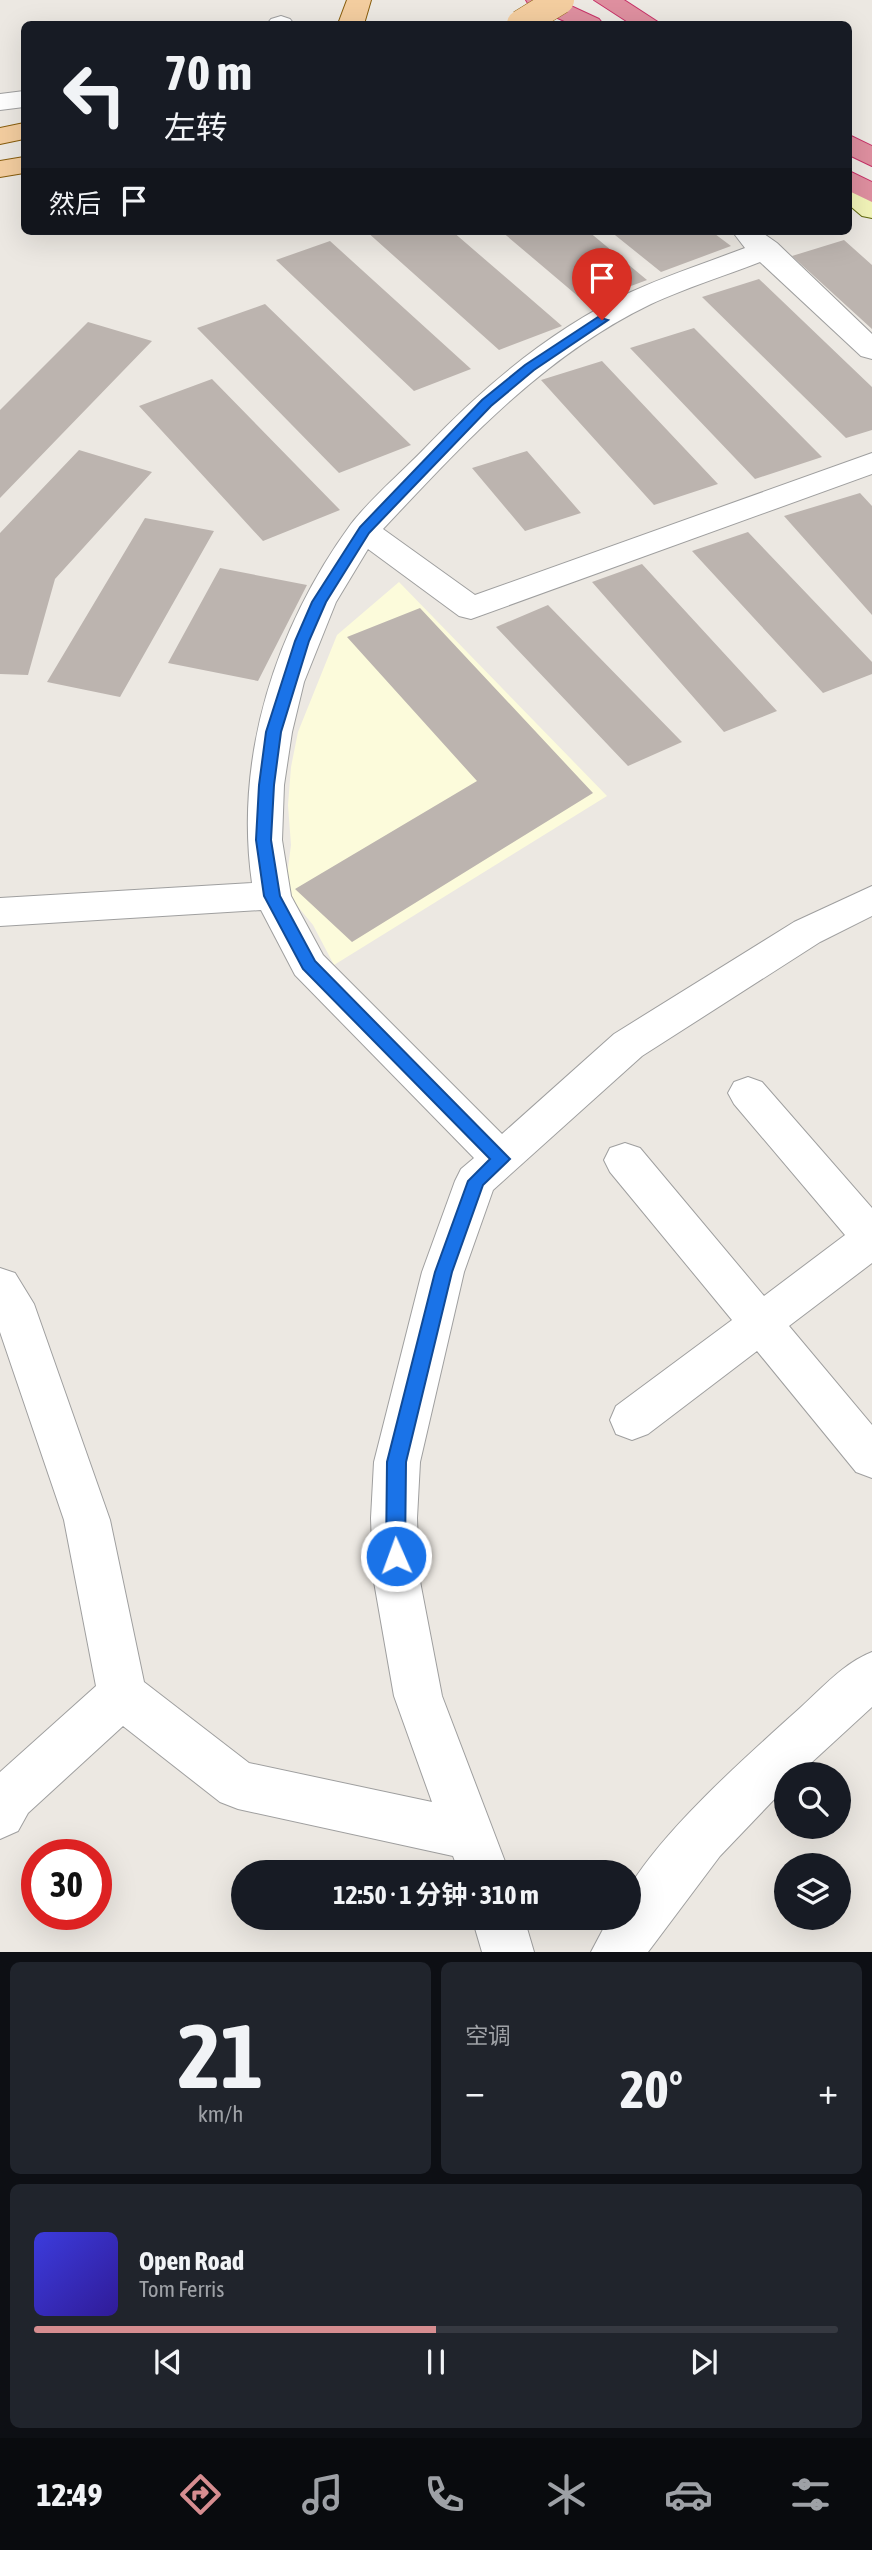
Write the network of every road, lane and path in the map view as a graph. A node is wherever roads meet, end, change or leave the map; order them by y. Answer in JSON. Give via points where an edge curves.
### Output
{"nodes":[{"id":1,"x":359,"y":0,"type":"edge"},
{"id":2,"x":538,"y":0,"type":"edge"},
{"id":3,"x":560,"y":0,"type":"edge"},
{"id":4,"x":606,"y":0,"type":"edge"},
{"id":5,"x":353,"y":21,"type":"edge"},
{"id":6,"x":526,"y":21,"type":"edge"},
{"id":7,"x":584,"y":21,"type":"edge"},
{"id":8,"x":643,"y":21,"type":"edge"},
{"id":9,"x":21,"y":99,"type":"edge"},
{"id":10,"x":0,"y":102,"type":"edge"},
{"id":11,"x":21,"y":132,"type":"edge"},
{"id":12,"x":0,"y":136,"type":"edge"},
{"id":13,"x":21,"y":166,"type":"edge"},
{"id":14,"x":0,"y":169,"type":"edge"},
{"id":15,"x":852,"y":181,"type":"edge"},
{"id":16,"x":852,"y":193,"type":"edge"},
{"id":17,"x":872,"y":194,"type":"edge"},
{"id":18,"x":872,"y":209,"type":"edge"},
{"id":19,"x":755,"y":240,"type":"edge"},
{"id":20,"x":872,"y":350,"type":"edge"},
{"id":21,"x":872,"y":463,"type":"edge"},
{"id":22,"x":364,"y":530,"type":"junction"},
{"id":23,"x":272,"y":896,"type":"junction"},
{"id":24,"x":872,"y":900,"type":"edge"},
{"id":25,"x":0,"y":912,"type":"edge"},
{"id":26,"x":748,"y":1093,"type":"dead end"},
{"id":27,"x":501,"y":1159,"type":"junction"},
{"id":28,"x":625,"y":1160,"type":"dead end"},
{"id":29,"x":872,"y":1238,"type":"edge"},
{"id":30,"x":0,"y":1286,"type":"edge"},
{"id":31,"x":761,"y":1323,"type":"junction"},
{"id":32,"x":632,"y":1420,"type":"dead end"},
{"id":33,"x":872,"y":1458,"type":"edge"},
{"id":34,"x":872,"y":1675,"type":"edge"},
{"id":35,"x":122,"y":1695,"type":"junction"},
{"id":36,"x":0,"y":1814,"type":"edge"},
{"id":37,"x":478,"y":1854,"type":"edge"},
{"id":38,"x":502,"y":1930,"type":"edge"},
{"id":39,"x":508,"y":1951,"type":"edge"},
{"id":40,"x":617,"y":1951,"type":"edge"}],
"edges":[{"from":1,"to":5,"type":"main road"},
{"from":2,"to":7,"type":"highway"},
{"from":3,"to":6,"type":"main road","bridge":true},
{"from":4,"to":8,"type":"highway"},
{"from":9,"to":10,"type":"street"},
{"from":11,"to":12,"type":"main road"},
{"from":13,"to":14,"type":"main road"},
{"from":15,"to":17,"type":"highway"},
{"from":16,"to":18,"type":"street"},
{"from":19,"to":20,"type":"street"},
{"from":19,"to":22,"type":"street","via":[[565,343],[473,415]]},
{"from":21,"to":22,"type":"street","via":[[471,608]]},
{"from":22,"to":23,"type":"street","via":[[306,631],[274,732],[264,840]]},
{"from":23,"to":25,"type":"street"},
{"from":23,"to":27,"type":"street","via":[[309,965]]},
{"from":24,"to":27,"type":"street","via":[[807,932],[628,1045]]},
{"from":26,"to":29,"type":"street"},
{"from":27,"to":37,"type":"street","via":[[476,1181],[443,1272],[397,1462],[395,1504],[397,1576],[418,1696]]},
{"from":28,"to":31,"type":"street"},
{"from":29,"to":31,"type":"street"},
{"from":30,"to":35,"type":"street","via":[[12,1304],[87,1520]]},
{"from":31,"to":32,"type":"street"},
{"from":31,"to":33,"type":"street"},
{"from":34,"to":40,"type":"street","via":[[713,1824],[667,1879]]},
{"from":35,"to":36,"type":"street","via":[[10,1796]]},
{"from":35,"to":37,"type":"street","via":[[238,1785]]},
{"from":38,"to":39,"type":"street"}]}
